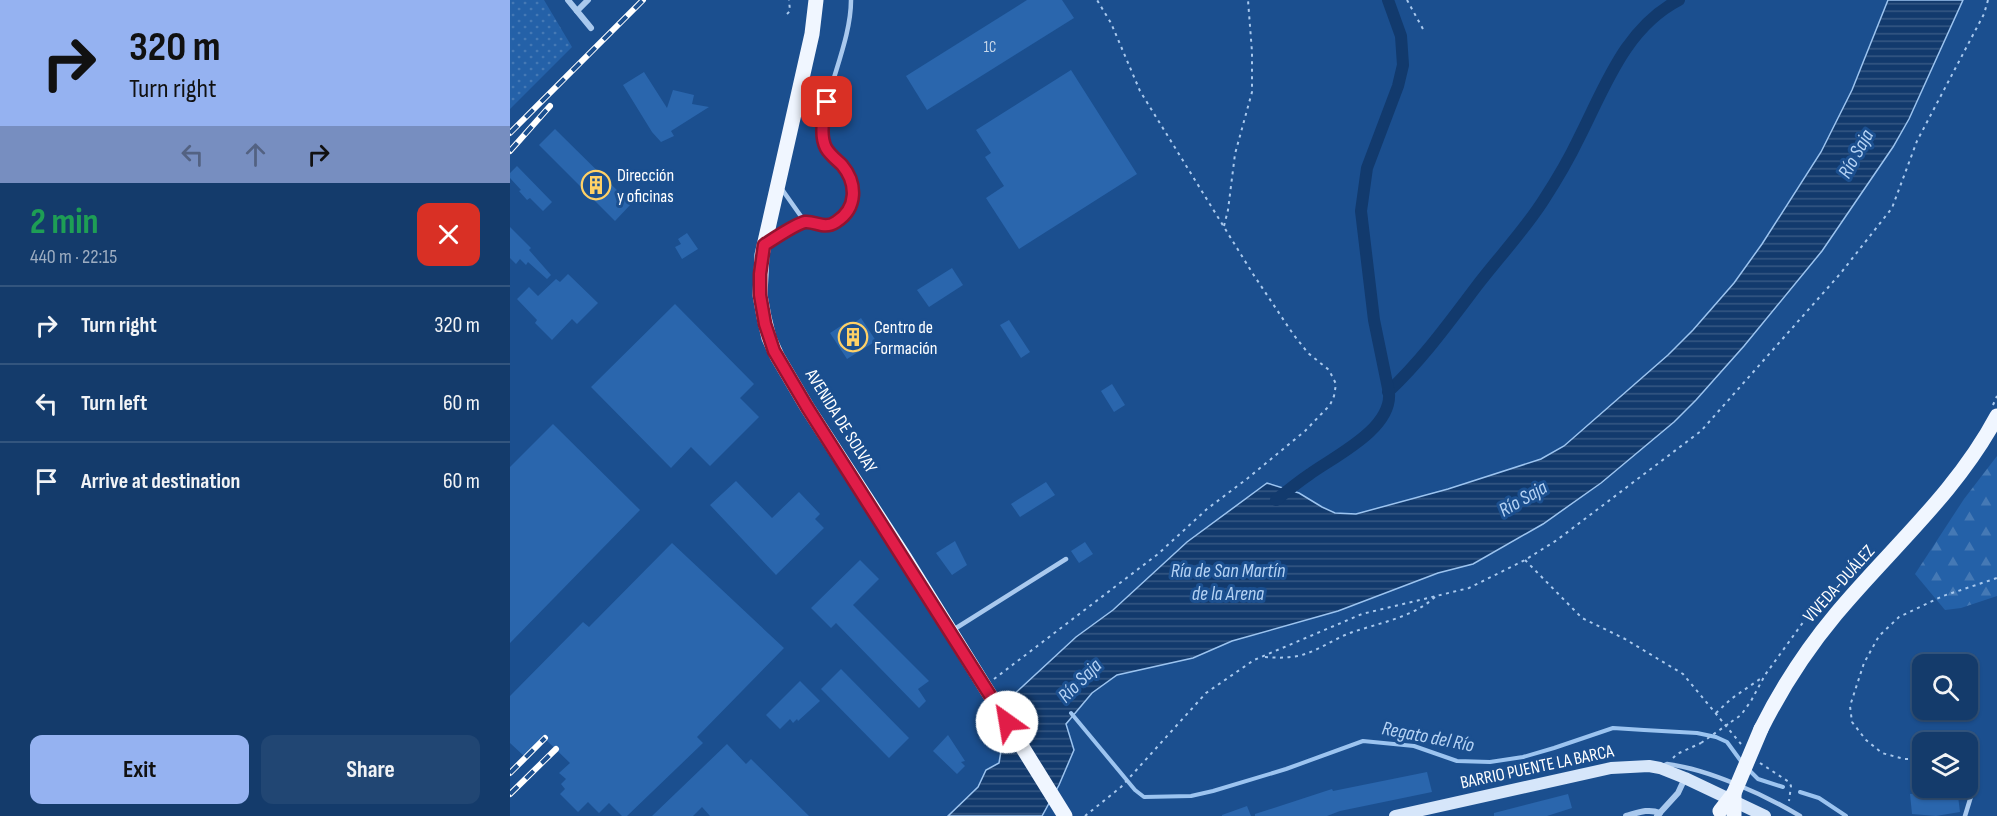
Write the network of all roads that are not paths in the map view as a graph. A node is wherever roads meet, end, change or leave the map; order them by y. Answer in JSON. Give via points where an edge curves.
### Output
{"nodes":[{"id":1,"x":568,"y":0,"type":"edge"},
{"id":2,"x":588,"y":0,"type":"edge"},
{"id":3,"x":816,"y":0,"type":"edge"},
{"id":4,"x":850,"y":0,"type":"edge"},
{"id":5,"x":577,"y":11,"type":"junction"},
{"id":6,"x":591,"y":28,"type":"dead end"},
{"id":7,"x":778,"y":183,"type":"junction"},
{"id":8,"x":805,"y":222,"type":"junction"},
{"id":9,"x":764,"y":245,"type":"junction"},
{"id":10,"x":1997,"y":416,"type":"edge"},
{"id":11,"x":1066,"y":559,"type":"dead end"},
{"id":12,"x":951,"y":632,"type":"junction"},
{"id":13,"x":1664,"y":766,"type":"junction"},
{"id":14,"x":1685,"y":778,"type":"junction"},
{"id":15,"x":1970,"y":798,"type":"edge"},
{"id":16,"x":1658,"y":814,"type":"edge"},
{"id":17,"x":1726,"y":814,"type":"edge"},
{"id":18,"x":1065,"y":816,"type":"edge"},
{"id":19,"x":1395,"y":816,"type":"edge"},
{"id":20,"x":1626,"y":816,"type":"edge"},
{"id":21,"x":1765,"y":816,"type":"edge"},
{"id":22,"x":1800,"y":816,"type":"edge"},
{"id":23,"x":1965,"y":816,"type":"edge"}],
"edges":[{"from":1,"to":5,"type":"street"},
{"from":2,"to":5,"type":"street"},
{"from":3,"to":7,"type":"main road","name":"AVENIDA DE SOLVAY"},
{"from":4,"to":8,"type":"lane","via":[[847,29],[823,128],[826,148],[851,180],[853,200],[843,216],[831,225]]},
{"from":5,"to":6,"type":"street"},
{"from":7,"to":8,"type":"lane"},
{"from":7,"to":9,"type":"main road","name":"AVENIDA DE SOLVAY"},
{"from":8,"to":9,"type":"lane"},
{"from":9,"to":12,"type":"main road","name":"AVENIDA DE SOLVAY","via":[[760,295],[774,351]]},
{"from":10,"to":17,"type":"main road","name":"VIVEDA-DUÁLEZ","bridge":true,"via":[[1944,495],[1815,640],[1781,690],[1761,729]]},
{"from":11,"to":12,"type":"lane"},
{"from":12,"to":18,"type":"main road","name":"AVENIDA DE SOLVAY"},
{"from":13,"to":14,"type":"street","name":"BARRIO PUENTE LA BARCA"},
{"from":13,"to":19,"type":"street","name":"BARRIO PUENTE LA BARCA","via":[[1611,768]]},
{"from":13,"to":22,"type":"lane","via":[[1695,770],[1739,786]]},
{"from":14,"to":16,"type":"street","via":[[1678,793]]},
{"from":14,"to":21,"type":"street","name":"BARRIO PUENTE LA BARCA"},
{"from":15,"to":23,"type":"lane"},
{"from":16,"to":20,"type":"street","via":[[1644,811]]}]}
